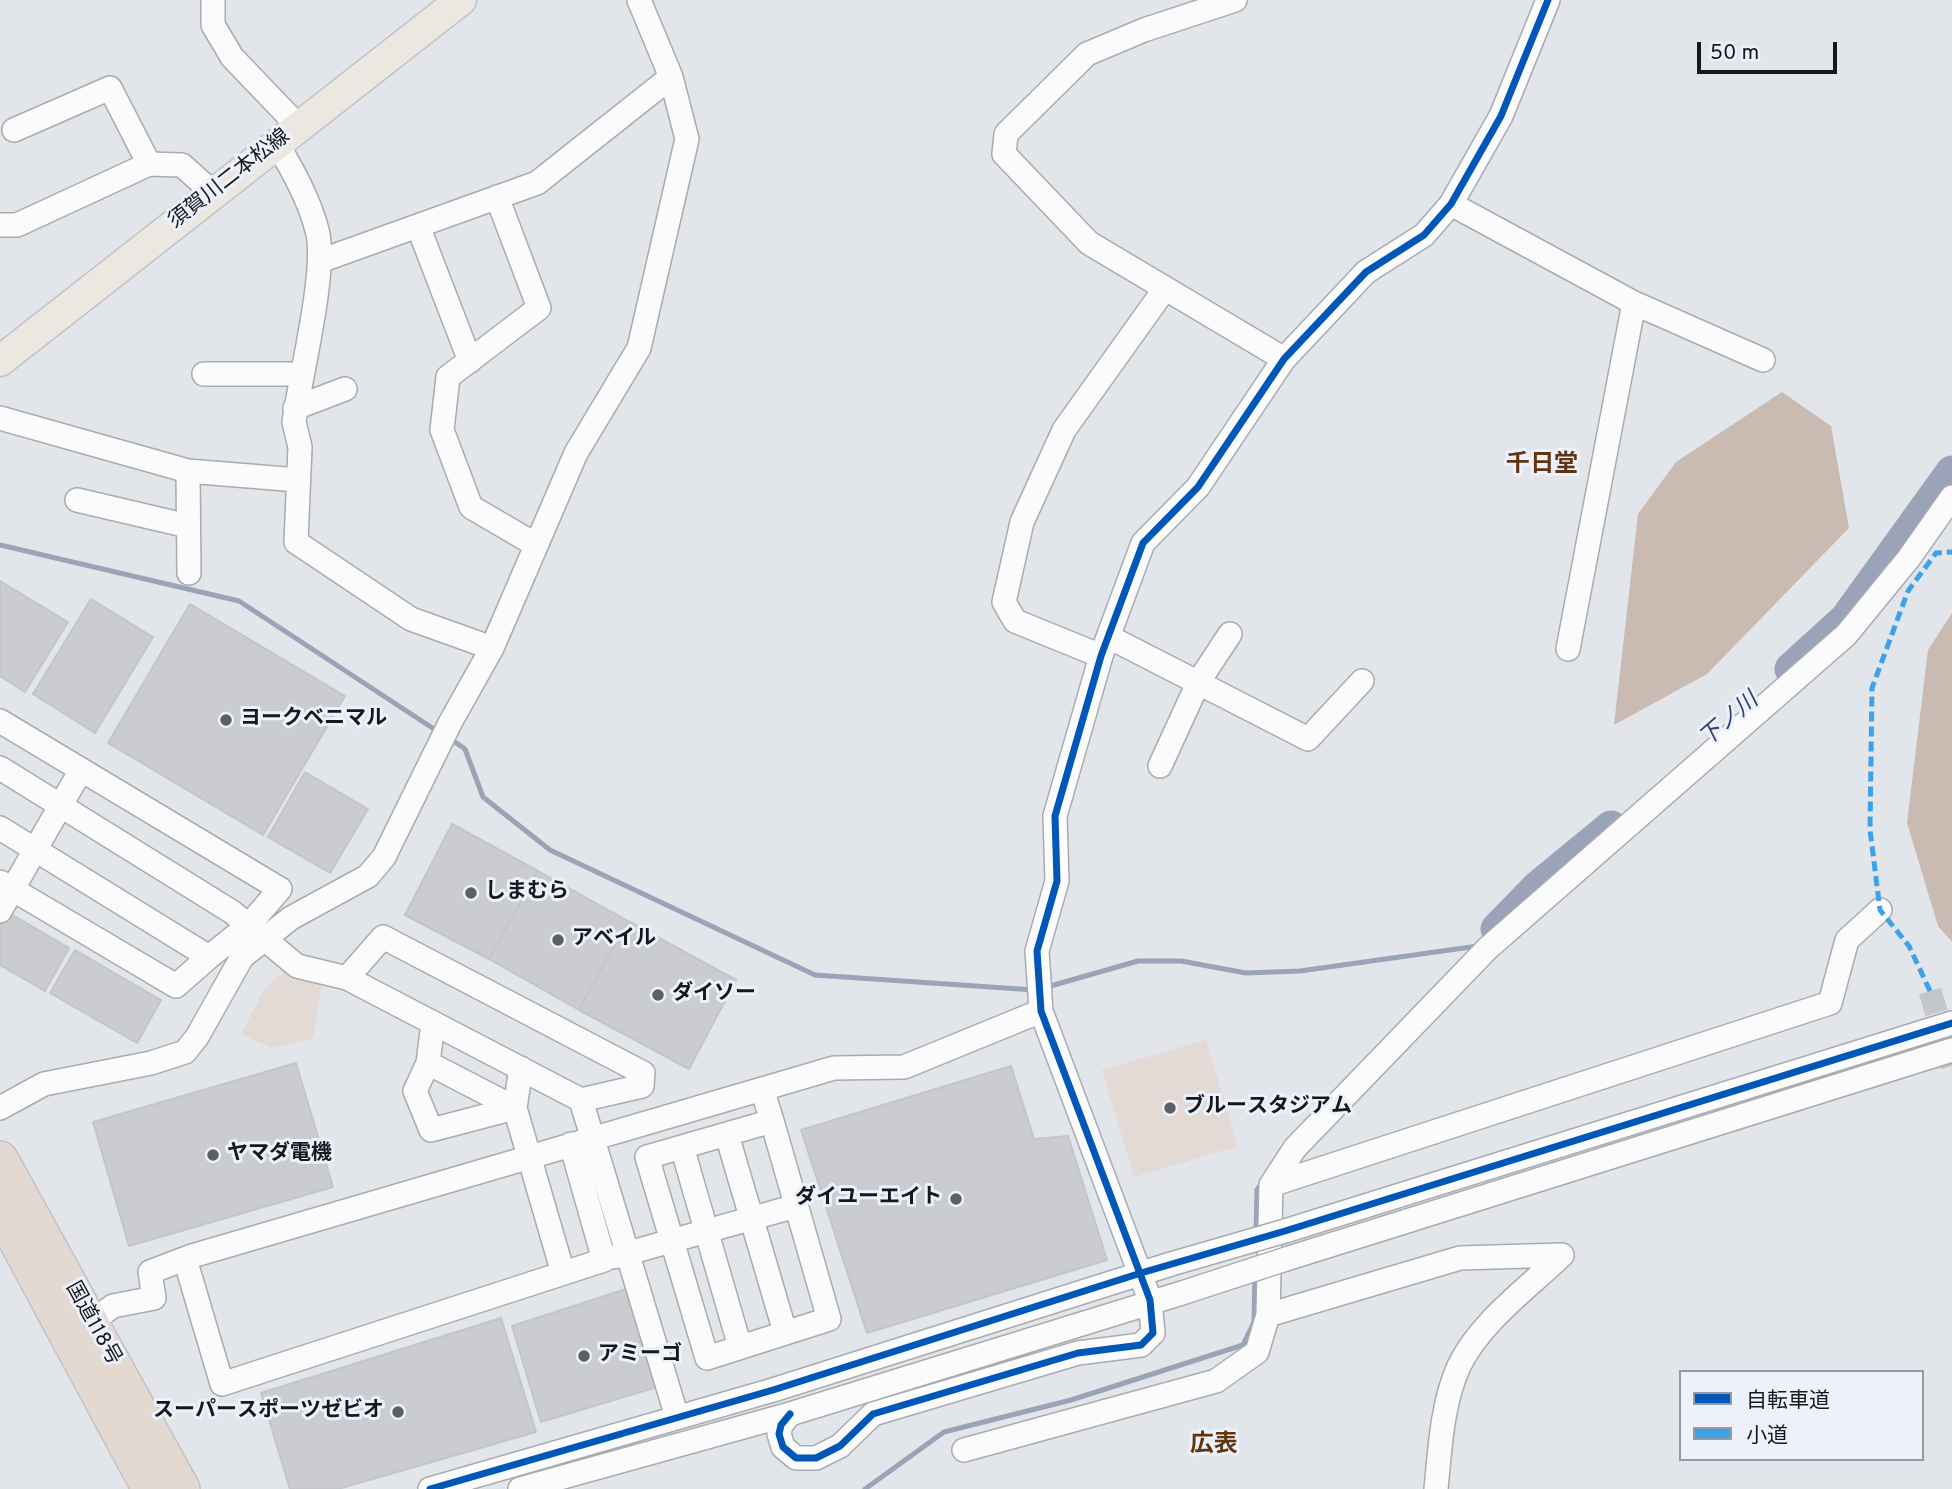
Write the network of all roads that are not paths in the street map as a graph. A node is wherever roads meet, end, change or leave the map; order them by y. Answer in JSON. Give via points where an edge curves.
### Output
{"nodes":[{"id":1,"x":213,"y":0,"type":"edge"},
{"id":2,"x":460,"y":0,"type":"edge"},
{"id":3,"x":639,"y":0,"type":"edge"},
{"id":4,"x":1236,"y":0,"type":"edge"},
{"id":5,"x":1548,"y":0,"type":"edge"},
{"id":6,"x":671,"y":77,"type":"junction"},
{"id":7,"x":14,"y":130,"type":"dead end"},
{"id":8,"x":287,"y":134,"type":"junction"},
{"id":9,"x":149,"y":164,"type":"junction"},
{"id":10,"x":213,"y":193,"type":"junction"},
{"id":11,"x":496,"y":197,"type":"junction"},
{"id":12,"x":1451,"y":204,"type":"junction"},
{"id":13,"x":0,"y":225,"type":"edge"},
{"id":14,"x":418,"y":226,"type":"junction"},
{"id":15,"x":320,"y":261,"type":"junction"},
{"id":16,"x":1164,"y":290,"type":"junction"},
{"id":17,"x":1634,"y":303,"type":"junction"},
{"id":18,"x":1284,"y":359,"type":"junction"},
{"id":19,"x":470,"y":360,"type":"junction"},
{"id":20,"x":1762,"y":360,"type":"dead end"},
{"id":21,"x":0,"y":361,"type":"edge"},
{"id":22,"x":204,"y":374,"type":"dead end"},
{"id":23,"x":300,"y":374,"type":"junction"},
{"id":24,"x":345,"y":389,"type":"dead end"},
{"id":25,"x":295,"y":408,"type":"junction"},
{"id":26,"x":0,"y":418,"type":"edge"},
{"id":27,"x":188,"y":471,"type":"junction"},
{"id":28,"x":298,"y":480,"type":"junction"},
{"id":29,"x":1952,"y":497,"type":"edge"},
{"id":30,"x":77,"y":500,"type":"dead end"},
{"id":31,"x":188,"y":526,"type":"junction"},
{"id":32,"x":536,"y":545,"type":"junction"},
{"id":33,"x":188,"y":573,"type":"dead end"},
{"id":34,"x":1230,"y":634,"type":"dead end"},
{"id":35,"x":1105,"y":647,"type":"junction"},
{"id":36,"x":492,"y":648,"type":"junction"},
{"id":37,"x":1568,"y":649,"type":"dead end"},
{"id":38,"x":1199,"y":681,"type":"junction"},
{"id":39,"x":1362,"y":681,"type":"dead end"},
{"id":40,"x":0,"y":721,"type":"edge"},
{"id":41,"x":1160,"y":766,"type":"dead end"},
{"id":42,"x":0,"y":768,"type":"edge"},
{"id":43,"x":81,"y":770,"type":"junction"},
{"id":44,"x":62,"y":806,"type":"junction"},
{"id":45,"x":0,"y":828,"type":"edge"},
{"id":46,"x":36,"y":850,"type":"junction"},
{"id":47,"x":7,"y":886,"type":"edge"},
{"id":48,"x":1880,"y":910,"type":"dead end"},
{"id":49,"x":0,"y":911,"type":"edge"},
{"id":50,"x":256,"y":932,"type":"junction"},
{"id":51,"x":209,"y":957,"type":"junction"},
{"id":52,"x":347,"y":978,"type":"junction"},
{"id":53,"x":1041,"y":1011,"type":"junction"},
{"id":54,"x":433,"y":1023,"type":"junction"},
{"id":55,"x":1952,"y":1023,"type":"edge"},
{"id":56,"x":1952,"y":1050,"type":"edge"},
{"id":57,"x":428,"y":1063,"type":"junction"},
{"id":58,"x":521,"y":1069,"type":"junction"},
{"id":59,"x":762,"y":1089,"type":"junction"},
{"id":60,"x":581,"y":1100,"type":"junction"},
{"id":61,"x":0,"y":1108,"type":"edge"},
{"id":62,"x":515,"y":1108,"type":"junction"},
{"id":63,"x":772,"y":1121,"type":"junction"},
{"id":64,"x":727,"y":1135,"type":"junction"},
{"id":65,"x":582,"y":1141,"type":"junction"},
{"id":66,"x":682,"y":1147,"type":"junction"},
{"id":67,"x":530,"y":1157,"type":"junction"},
{"id":68,"x":0,"y":1159,"type":"edge"},
{"id":69,"x":1271,"y":1185,"type":"junction"},
{"id":70,"x":796,"y":1206,"type":"junction"},
{"id":71,"x":0,"y":1210,"type":"edge"},
{"id":72,"x":751,"y":1219,"type":"junction"},
{"id":73,"x":706,"y":1231,"type":"junction"},
{"id":74,"x":671,"y":1241,"type":"junction"},
{"id":75,"x":628,"y":1253,"type":"junction"},
{"id":76,"x":185,"y":1259,"type":"junction"},
{"id":77,"x":604,"y":1260,"type":"junction"},
{"id":78,"x":563,"y":1273,"type":"junction"},
{"id":79,"x":1141,"y":1273,"type":"junction"},
{"id":80,"x":1150,"y":1300,"type":"junction"},
{"id":81,"x":1268,"y":1315,"type":"junction"},
{"id":82,"x":91,"y":1322,"type":"junction"},
{"id":83,"x":785,"y":1332,"type":"junction"},
{"id":84,"x":740,"y":1347,"type":"junction"},
{"id":85,"x":790,"y":1415,"type":"junction"},
{"id":86,"x":677,"y":1417,"type":"junction"},
{"id":87,"x":964,"y":1450,"type":"dead end"},
{"id":88,"x":150,"y":1489,"type":"edge"},
{"id":89,"x":182,"y":1489,"type":"edge"},
{"id":90,"x":429,"y":1489,"type":"edge"},
{"id":91,"x":520,"y":1489,"type":"edge"},
{"id":92,"x":1436,"y":1489,"type":"edge"}],
"edges":[{"from":1,"to":8,"type":"street","via":[[213,25]]},
{"from":2,"to":8,"type":"main road","name":"須賀川二本松線"},
{"from":3,"to":6,"type":"street"},
{"from":4,"to":16,"type":"street","via":[[1087,54],[1006,134],[1004,154],[1089,243]]},
{"from":5,"to":12,"type":"street","via":[[1501,117]]},
{"from":6,"to":11,"type":"street","via":[[537,183]]},
{"from":6,"to":32,"type":"street","via":[[687,139],[639,348],[576,453]]},
{"from":7,"to":9,"type":"street","via":[[110,88]]},
{"from":8,"to":10,"type":"main road","name":"須賀川二本松線"},
{"from":8,"to":15,"type":"street","via":[[293,171],[318,231]]},
{"from":9,"to":10,"type":"street","via":[[182,165]]},
{"from":9,"to":13,"type":"street","via":[[17,225]]},
{"from":10,"to":21,"type":"main road","name":"須賀川二本松線"},
{"from":11,"to":14,"type":"street"},
{"from":11,"to":19,"type":"street","via":[[538,308]]},
{"from":12,"to":17,"type":"street"},
{"from":12,"to":18,"type":"street","via":[[1424,235],[1366,272]]},
{"from":14,"to":15,"type":"street"},
{"from":14,"to":19,"type":"street"},
{"from":15,"to":23,"type":"street"},
{"from":16,"to":18,"type":"street"},
{"from":16,"to":35,"type":"street","via":[[1065,430],[1022,522],[1004,602],[1014,621]]},
{"from":17,"to":20,"type":"street"},
{"from":17,"to":37,"type":"street"},
{"from":18,"to":35,"type":"street","via":[[1198,486],[1143,543]]},
{"from":19,"to":32,"type":"street","via":[[448,377],[442,430],[471,507]]},
{"from":22,"to":23,"type":"street"},
{"from":23,"to":25,"type":"street"},
{"from":24,"to":25,"type":"street"},
{"from":25,"to":28,"type":"street"},
{"from":26,"to":27,"type":"street"},
{"from":27,"to":28,"type":"street"},
{"from":27,"to":31,"type":"street"},
{"from":28,"to":36,"type":"street","via":[[296,542],[411,619]]},
{"from":29,"to":69,"type":"street","via":[[1846,635],[1488,948],[1295,1148]]},
{"from":30,"to":31,"type":"street"},
{"from":31,"to":33,"type":"street"},
{"from":32,"to":36,"type":"street"},
{"from":34,"to":38,"type":"street"},
{"from":35,"to":38,"type":"street"},
{"from":35,"to":53,"type":"street","via":[[1055,816],[1057,881],[1037,951]]},
{"from":36,"to":50,"type":"street","via":[[384,857],[368,876]]},
{"from":38,"to":39,"type":"street","via":[[1308,739]]},
{"from":38,"to":41,"type":"street"},
{"from":40,"to":43,"type":"street"},
{"from":42,"to":44,"type":"street"},
{"from":43,"to":44,"type":"street"},
{"from":43,"to":50,"type":"street","via":[[280,890]]},
{"from":44,"to":46,"type":"street"},
{"from":44,"to":50,"type":"street"},
{"from":45,"to":46,"type":"street"},
{"from":46,"to":47,"type":"street"},
{"from":46,"to":51,"type":"street"},
{"from":47,"to":49,"type":"street"},
{"from":47,"to":51,"type":"street","via":[[176,986]]},
{"from":48,"to":69,"type":"street","via":[[1847,940],[1830,1003]]},
{"from":50,"to":51,"type":"street"},
{"from":50,"to":52,"type":"street","via":[[297,966]]},
{"from":50,"to":61,"type":"street","via":[[184,1052],[44,1084]]},
{"from":52,"to":54,"type":"street"},
{"from":52,"to":60,"type":"street","via":[[383,937],[643,1073],[642,1086]]},
{"from":53,"to":59,"type":"street","via":[[904,1067],[834,1068]]},
{"from":53,"to":79,"type":"street"},
{"from":54,"to":57,"type":"street"},
{"from":54,"to":58,"type":"street"},
{"from":55,"to":79,"type":"street","bridge":true},
{"from":56,"to":80,"type":"street","bridge":true},
{"from":57,"to":62,"type":"street"},
{"from":57,"to":62,"type":"street","via":[[415,1091],[431,1130]]},
{"from":58,"to":60,"type":"street"},
{"from":58,"to":62,"type":"street"},
{"from":59,"to":63,"type":"street"},
{"from":59,"to":65,"type":"street"},
{"from":60,"to":65,"type":"street"},
{"from":62,"to":67,"type":"street"},
{"from":63,"to":64,"type":"street"},
{"from":63,"to":70,"type":"street"},
{"from":64,"to":66,"type":"street"},
{"from":64,"to":72,"type":"street"},
{"from":65,"to":67,"type":"street"},
{"from":65,"to":75,"type":"street"},
{"from":65,"to":77,"type":"street"},
{"from":66,"to":73,"type":"street"},
{"from":66,"to":74,"type":"street","via":[[647,1157]]},
{"from":67,"to":76,"type":"street"},
{"from":67,"to":78,"type":"street"},
{"from":68,"to":82,"type":"highway","name":"国道118号"},
{"from":69,"to":81,"type":"street"},
{"from":70,"to":72,"type":"street"},
{"from":70,"to":83,"type":"street","via":[[829,1320]]},
{"from":71,"to":88,"type":"highway","name":"国道118号"},
{"from":72,"to":73,"type":"street"},
{"from":72,"to":83,"type":"street"},
{"from":73,"to":74,"type":"street"},
{"from":73,"to":84,"type":"street"},
{"from":74,"to":75,"type":"street"},
{"from":74,"to":84,"type":"street","via":[[707,1358]]},
{"from":75,"to":77,"type":"street"},
{"from":75,"to":86,"type":"street"},
{"from":76,"to":78,"type":"street","via":[[222,1384]]},
{"from":76,"to":82,"type":"street","via":[[150,1272],[154,1298],[113,1306]]},
{"from":77,"to":78,"type":"street"},
{"from":79,"to":80,"type":"street"},
{"from":79,"to":86,"type":"street"},
{"from":80,"to":85,"type":"street"},
{"from":80,"to":85,"type":"street","via":[[1153,1333],[1141,1345],[1078,1353],[873,1414],[840,1446],[816,1458],[796,1458],[783,1447],[779,1434]]},
{"from":81,"to":87,"type":"street","via":[[1257,1352],[1216,1381]]},
{"from":81,"to":92,"type":"street","via":[[1460,1258],[1562,1255],[1476,1339],[1459,1367],[1448,1404]]},
{"from":82,"to":89,"type":"highway","name":"国道118号"},
{"from":83,"to":84,"type":"street"},
{"from":85,"to":91,"type":"street"},
{"from":86,"to":90,"type":"street"}]}
